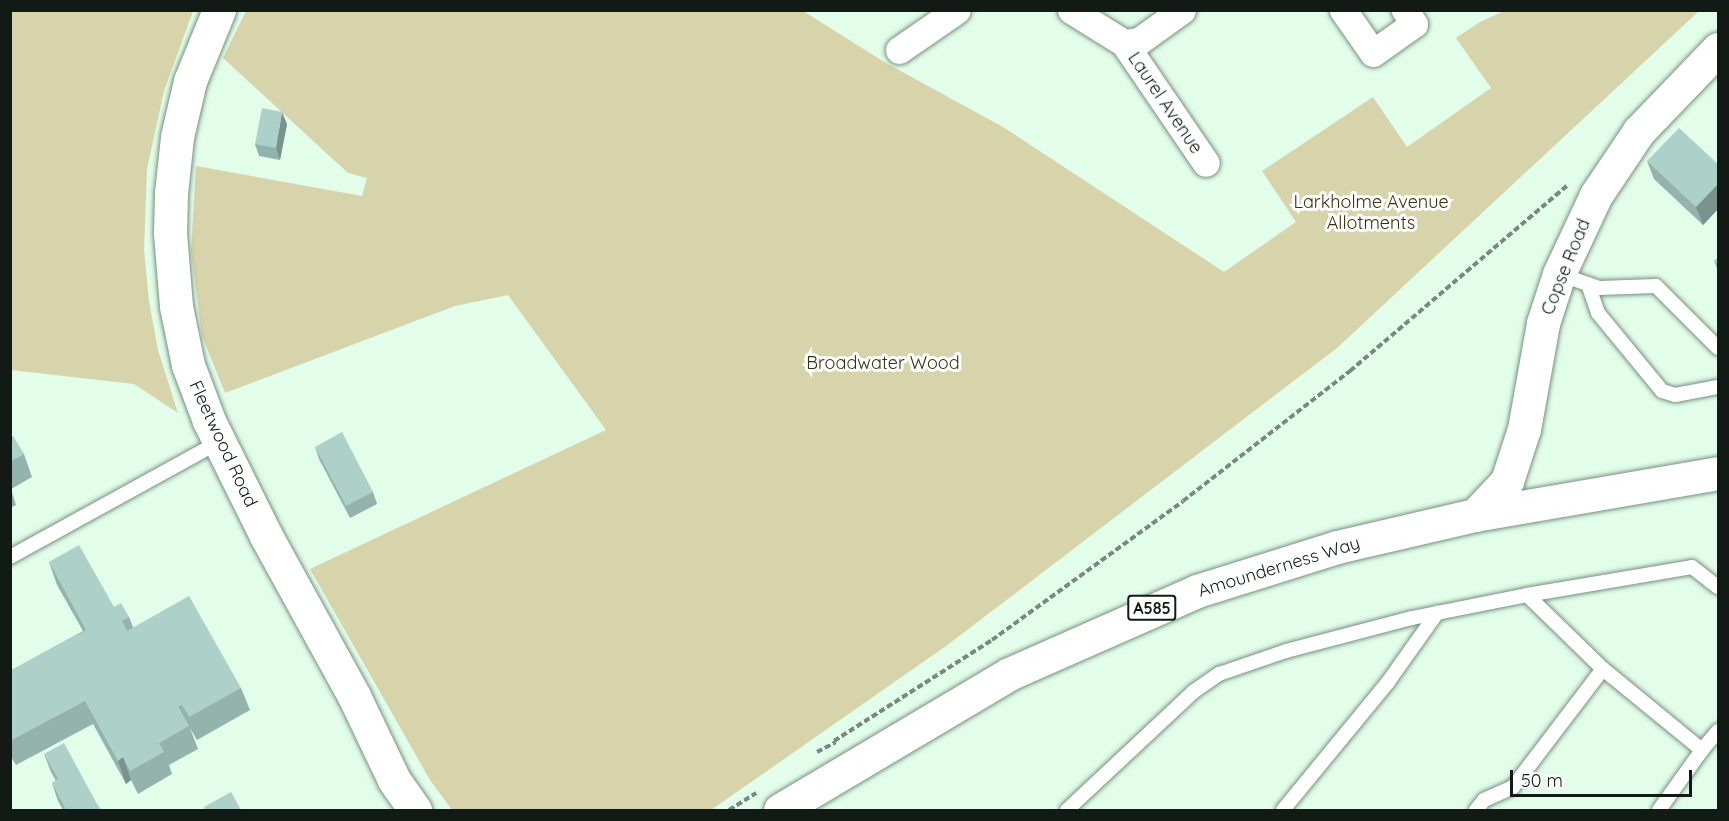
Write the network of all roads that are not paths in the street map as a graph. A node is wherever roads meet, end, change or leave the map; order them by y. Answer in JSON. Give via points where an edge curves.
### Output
{"nodes":[{"id":1,"x":219,"y":10,"type":"edge"},
{"id":2,"x":957,"y":10,"type":"edge"},
{"id":3,"x":1071,"y":10,"type":"edge"},
{"id":4,"x":1182,"y":10,"type":"edge"},
{"id":5,"x":1343,"y":10,"type":"edge"},
{"id":6,"x":1405,"y":10,"type":"edge"},
{"id":7,"x":1124,"y":43,"type":"junction"},
{"id":8,"x":1719,"y":49,"type":"edge"},
{"id":9,"x":899,"y":50,"type":"dead end"},
{"id":10,"x":1206,"y":164,"type":"dead end"},
{"id":11,"x":1573,"y":279,"type":"junction"},
{"id":12,"x":1719,"y":348,"type":"edge"},
{"id":13,"x":1719,"y":387,"type":"edge"},
{"id":14,"x":219,"y":442,"type":"junction"},
{"id":15,"x":1719,"y":473,"type":"edge"},
{"id":16,"x":1475,"y":515,"type":"junction"},
{"id":17,"x":10,"y":557,"type":"edge"},
{"id":18,"x":1719,"y":587,"type":"edge"},
{"id":19,"x":1527,"y":595,"type":"junction"},
{"id":20,"x":1437,"y":613,"type":"junction"},
{"id":21,"x":1603,"y":669,"type":"junction"},
{"id":22,"x":1719,"y":731,"type":"edge"},
{"id":23,"x":1702,"y":750,"type":"junction"},
{"id":24,"x":396,"y":795,"type":"edge"},
{"id":25,"x":415,"y":810,"type":"edge"},
{"id":26,"x":780,"y":810,"type":"edge"},
{"id":27,"x":1066,"y":810,"type":"edge"},
{"id":28,"x":1283,"y":810,"type":"edge"},
{"id":29,"x":1476,"y":810,"type":"edge"},
{"id":30,"x":1659,"y":810,"type":"edge"}],
"edges":[{"from":1,"to":14,"type":"main road","name":"Fleetwood Road","via":[[197,61],[177,137],[170,232],[176,306],[188,365]]},
{"from":2,"to":9,"type":"street"},
{"from":3,"to":7,"type":"street"},
{"from":4,"to":7,"type":"street","via":[[1139,40]]},
{"from":5,"to":6,"type":"street","via":[[1373,53],[1414,24]]},
{"from":7,"to":10,"type":"street","name":"Laurel Avenue"},
{"from":8,"to":11,"type":"main road","name":"Copse Road","via":[[1640,131],[1596,195]]},
{"from":11,"to":12,"type":"lane","via":[[1618,288],[1651,285],[1664,290]]},
{"from":11,"to":13,"type":"lane","via":[[1662,391],[1675,395]]},
{"from":11,"to":16,"type":"main road","name":"Copse Road","via":[[1543,323],[1516,456],[1507,481]]},
{"from":14,"to":17,"type":"lane"},
{"from":14,"to":24,"type":"main road","name":"Fleetwood Road","via":[[372,730]]},
{"from":15,"to":16,"type":"main road","name":"Amounderness Way","number":"A585"},
{"from":16,"to":26,"type":"main road","name":"Amounderness Way","number":"A585","via":[[1337,546],[1137,614],[999,679]]},
{"from":18,"to":19,"type":"lane","via":[[1692,567]]},
{"from":19,"to":20,"type":"lane"},
{"from":19,"to":21,"type":"lane"},
{"from":20,"to":27,"type":"lane","via":[[1286,651],[1219,674],[1193,692]]},
{"from":20,"to":28,"type":"lane","via":[[1388,682]]},
{"from":21,"to":23,"type":"lane"},
{"from":21,"to":29,"type":"lane","via":[[1513,788],[1484,800]]},
{"from":22,"to":23,"type":"lane"},
{"from":23,"to":30,"type":"lane"},
{"from":24,"to":25,"type":"main road","name":"Fleetwood Road"}]}
